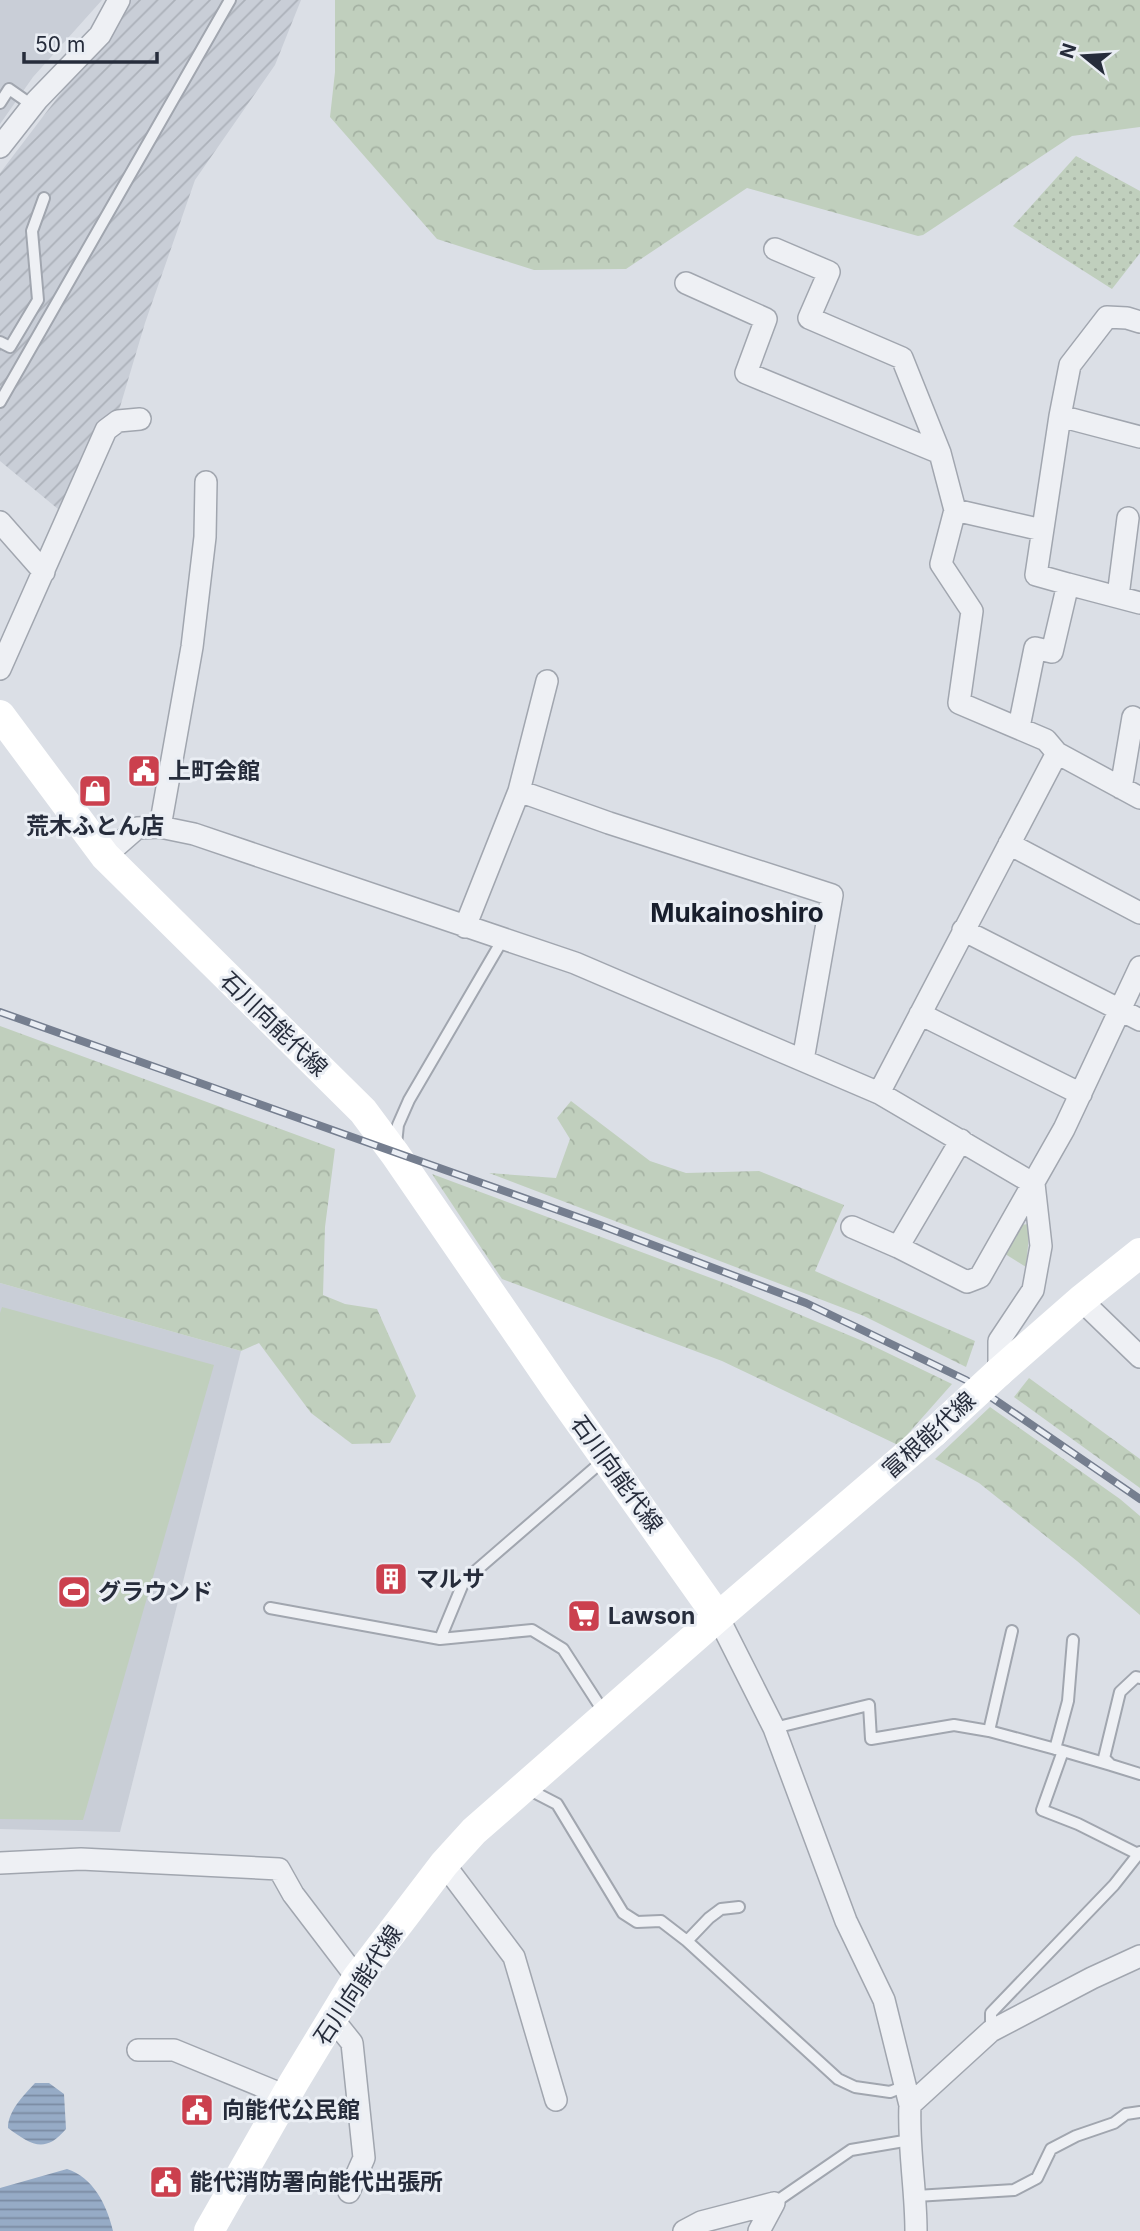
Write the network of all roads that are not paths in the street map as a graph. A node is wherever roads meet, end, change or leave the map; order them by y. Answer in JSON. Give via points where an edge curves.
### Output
{"nodes":[{"id":1,"x":119,"y":0,"type":"edge"},
{"id":2,"x":230,"y":0,"type":"edge"},
{"id":3,"x":0,"y":103,"type":"edge"},
{"id":4,"x":32,"y":105,"type":"junction"},
{"id":5,"x":0,"y":147,"type":"edge"},
{"id":6,"x":44,"y":198,"type":"dead end"},
{"id":7,"x":775,"y":249,"type":"dead end"},
{"id":8,"x":686,"y":283,"type":"dead end"},
{"id":9,"x":1140,"y":322,"type":"edge"},
{"id":10,"x":0,"y":342,"type":"edge"},
{"id":11,"x":0,"y":402,"type":"edge"},
{"id":12,"x":1059,"y":416,"type":"junction"},
{"id":13,"x":140,"y":419,"type":"dead end"},
{"id":14,"x":1140,"y":437,"type":"edge"},
{"id":15,"x":940,"y":453,"type":"junction"},
{"id":16,"x":206,"y":482,"type":"dead end"},
{"id":17,"x":955,"y":510,"type":"junction"},
{"id":18,"x":1128,"y":518,"type":"dead end"},
{"id":19,"x":0,"y":522,"type":"edge"},
{"id":20,"x":1042,"y":530,"type":"junction"},
{"id":21,"x":44,"y":572,"type":"junction"},
{"id":22,"x":1068,"y":584,"type":"junction"},
{"id":23,"x":1118,"y":596,"type":"junction"},
{"id":24,"x":1140,"y":603,"type":"edge"},
{"id":25,"x":0,"y":669,"type":"edge"},
{"id":26,"x":547,"y":681,"type":"dead end"},
{"id":27,"x":0,"y":715,"type":"edge"},
{"id":28,"x":1133,"y":717,"type":"dead end"},
{"id":29,"x":1019,"y":727,"type":"junction"},
{"id":30,"x":1056,"y":753,"type":"junction"},
{"id":31,"x":519,"y":791,"type":"junction"},
{"id":32,"x":1131,"y":793,"type":"edge"},
{"id":33,"x":160,"y":827,"type":"junction"},
{"id":34,"x":1009,"y":844,"type":"junction"},
{"id":35,"x":105,"y":856,"type":"junction"},
{"id":36,"x":1140,"y":913,"type":"edge"},
{"id":37,"x":464,"y":927,"type":"junction"},
{"id":38,"x":964,"y":930,"type":"junction"},
{"id":39,"x":503,"y":939,"type":"junction"},
{"id":40,"x":1140,"y":967,"type":"edge"},
{"id":41,"x":920,"y":1014,"type":"junction"},
{"id":42,"x":1130,"y":1015,"type":"edge"},
{"id":43,"x":803,"y":1060,"type":"junction"},
{"id":44,"x":879,"y":1093,"type":"junction"},
{"id":45,"x":1081,"y":1094,"type":"junction"},
{"id":46,"x":961,"y":1140,"type":"junction"},
{"id":47,"x":395,"y":1154,"type":"junction"},
{"id":48,"x":1034,"y":1184,"type":"junction"},
{"id":49,"x":852,"y":1227,"type":"dead end"},
{"id":50,"x":898,"y":1247,"type":"junction"},
{"id":51,"x":1140,"y":1253,"type":"edge"},
{"id":52,"x":1080,"y":1300,"type":"junction"},
{"id":53,"x":1140,"y":1357,"type":"edge"},
{"id":54,"x":999,"y":1372,"type":"junction"},
{"id":55,"x":606,"y":1458,"type":"junction"},
{"id":56,"x":270,"y":1608,"type":"dead end"},
{"id":57,"x":718,"y":1617,"type":"junction"},
{"id":58,"x":1012,"y":1631,"type":"dead end"},
{"id":59,"x":440,"y":1639,"type":"junction"},
{"id":60,"x":1073,"y":1640,"type":"dead end"},
{"id":61,"x":1140,"y":1678,"type":"edge"},
{"id":62,"x":605,"y":1715,"type":"junction"},
{"id":63,"x":774,"y":1728,"type":"junction"},
{"id":64,"x":989,"y":1731,"type":"junction"},
{"id":65,"x":1059,"y":1750,"type":"junction"},
{"id":66,"x":1111,"y":1765,"type":"junction"},
{"id":67,"x":1140,"y":1774,"type":"edge"},
{"id":68,"x":524,"y":1787,"type":"junction"},
{"id":69,"x":1139,"y":1853,"type":"edge"},
{"id":70,"x":0,"y":1863,"type":"edge"},
{"id":71,"x":444,"y":1864,"type":"junction"},
{"id":72,"x":739,"y":1907,"type":"dead end"},
{"id":73,"x":687,"y":1941,"type":"junction"},
{"id":74,"x":1140,"y":1956,"type":"edge"},
{"id":75,"x":358,"y":1978,"type":"junction"},
{"id":76,"x":332,"y":2018,"type":"junction"},
{"id":77,"x":991,"y":2031,"type":"junction"},
{"id":78,"x":138,"y":2050,"type":"dead end"},
{"id":79,"x":286,"y":2096,"type":"junction"},
{"id":80,"x":907,"y":2096,"type":"junction"},
{"id":81,"x":556,"y":2100,"type":"dead end"},
{"id":82,"x":1140,"y":2112,"type":"edge"},
{"id":83,"x":910,"y":2140,"type":"junction"},
{"id":84,"x":349,"y":2192,"type":"dead end"},
{"id":85,"x":916,"y":2196,"type":"junction"},
{"id":86,"x":774,"y":2203,"type":"junction"},
{"id":87,"x":727,"y":2215,"type":"junction"},
{"id":88,"x":209,"y":2231,"type":"edge"},
{"id":89,"x":684,"y":2231,"type":"edge"},
{"id":90,"x":744,"y":2231,"type":"edge"},
{"id":91,"x":759,"y":2231,"type":"edge"},
{"id":92,"x":916,"y":2231,"type":"edge"}],
"edges":[{"from":1,"to":4,"type":"street","via":[[100,35]]},
{"from":2,"to":11,"type":"lane"},
{"from":3,"to":4,"type":"lane","via":[[9,89]]},
{"from":4,"to":5,"type":"street"},
{"from":6,"to":10,"type":"lane","via":[[32,231],[38,300],[10,347]]},
{"from":7,"to":15,"type":"street","via":[[829,272],[809,318],[901,358]]},
{"from":8,"to":15,"type":"street","via":[[766,319],[746,373]]},
{"from":9,"to":12,"type":"street","via":[[1107,317],[1070,365]]},
{"from":12,"to":14,"type":"street"},
{"from":12,"to":20,"type":"street"},
{"from":13,"to":21,"type":"street","via":[[118,421],[106,430]]},
{"from":15,"to":17,"type":"street"},
{"from":16,"to":33,"type":"street","via":[[205,537],[192,647]]},
{"from":17,"to":20,"type":"street"},
{"from":17,"to":29,"type":"street","via":[[942,564],[972,611],[959,703]]},
{"from":18,"to":23,"type":"street"},
{"from":19,"to":21,"type":"street"},
{"from":20,"to":22,"type":"street","via":[[1036,575]]},
{"from":21,"to":25,"type":"street"},
{"from":22,"to":23,"type":"street"},
{"from":22,"to":29,"type":"street","via":[[1052,652],[1035,648]]},
{"from":23,"to":24,"type":"street"},
{"from":26,"to":31,"type":"street"},
{"from":27,"to":35,"type":"main road","name":"石川向能代線"},
{"from":28,"to":32,"type":"street"},
{"from":29,"to":30,"type":"street","via":[[1046,740]]},
{"from":30,"to":32,"type":"street"},
{"from":30,"to":34,"type":"street"},
{"from":31,"to":37,"type":"street"},
{"from":31,"to":43,"type":"street","via":[[832,895]]},
{"from":33,"to":35,"type":"street","via":[[137,828]]},
{"from":33,"to":37,"type":"street","via":[[194,834]]},
{"from":34,"to":36,"type":"street"},
{"from":34,"to":38,"type":"street"},
{"from":35,"to":47,"type":"main road","name":"石川向能代線","via":[[363,1111]]},
{"from":37,"to":39,"type":"street"},
{"from":38,"to":41,"type":"street"},
{"from":38,"to":42,"type":"street"},
{"from":39,"to":43,"type":"street","via":[[575,962]]},
{"from":39,"to":47,"type":"lane","via":[[409,1100],[398,1125]]},
{"from":40,"to":42,"type":"street"},
{"from":41,"to":44,"type":"street"},
{"from":41,"to":45,"type":"street"},
{"from":42,"to":45,"type":"street"},
{"from":43,"to":44,"type":"street"},
{"from":44,"to":46,"type":"street"},
{"from":45,"to":48,"type":"street"},
{"from":46,"to":48,"type":"street"},
{"from":46,"to":50,"type":"street"},
{"from":47,"to":55,"type":"main road","name":"石川向能代線"},
{"from":48,"to":50,"type":"street","via":[[980,1277],[967,1282]]},
{"from":48,"to":54,"type":"street","via":[[1041,1245],[1033,1290],[999,1340]]},
{"from":49,"to":50,"type":"street"},
{"from":51,"to":52,"type":"main road","name":"富根能代線"},
{"from":52,"to":53,"type":"street"},
{"from":52,"to":54,"type":"main road","name":"富根能代線"},
{"from":54,"to":57,"type":"main road","name":"富根能代線","bridge":true},
{"from":55,"to":57,"type":"main road","name":"石川向能代線"},
{"from":55,"to":59,"type":"lane","via":[[464,1581]]},
{"from":56,"to":59,"type":"lane"},
{"from":57,"to":62,"type":"main road","name":"石川向能代線"},
{"from":57,"to":63,"type":"street"},
{"from":58,"to":64,"type":"lane"},
{"from":59,"to":62,"type":"lane","via":[[532,1630],[563,1649]]},
{"from":60,"to":65,"type":"lane","via":[[1069,1701]]},
{"from":61,"to":66,"type":"lane","via":[[1136,1676],[1120,1692],[1104,1758]]},
{"from":62,"to":68,"type":"main road","name":"石川向能代線"},
{"from":63,"to":64,"type":"lane","via":[[869,1705],[871,1739],[954,1725]]},
{"from":63,"to":80,"type":"street","via":[[846,1921],[884,2000]]},
{"from":64,"to":65,"type":"lane"},
{"from":65,"to":66,"type":"lane"},
{"from":65,"to":69,"type":"lane","via":[[1042,1810]]},
{"from":66,"to":67,"type":"lane"},
{"from":68,"to":71,"type":"main road","name":"石川向能代線"},
{"from":68,"to":73,"type":"lane","via":[[557,1804],[623,1913],[637,1922],[661,1921]]},
{"from":69,"to":77,"type":"lane","via":[[991,2013]]},
{"from":70,"to":75,"type":"street","via":[[81,1859],[279,1869]]},
{"from":71,"to":75,"type":"main road","name":"石川向能代線"},
{"from":71,"to":81,"type":"street","via":[[514,1957]]},
{"from":72,"to":73,"type":"lane","via":[[721,1909]]},
{"from":73,"to":80,"type":"lane","via":[[838,2080]]},
{"from":74,"to":77,"type":"street"},
{"from":75,"to":76,"type":"main road","name":"石川向能代線"},
{"from":76,"to":79,"type":"main road","name":"石川向能代線"},
{"from":76,"to":84,"type":"street","via":[[352,2043],[365,2158]]},
{"from":77,"to":80,"type":"street"},
{"from":78,"to":79,"type":"street","via":[[174,2050]]},
{"from":79,"to":88,"type":"main road","name":"石川向能代線"},
{"from":80,"to":83,"type":"street"},
{"from":82,"to":85,"type":"lane","via":[[1126,2114],[1051,2150],[1037,2178],[1014,2190]]},
{"from":83,"to":85,"type":"street"},
{"from":83,"to":86,"type":"lane","via":[[851,2150]]},
{"from":85,"to":92,"type":"street"},
{"from":86,"to":87,"type":"street"},
{"from":86,"to":91,"type":"street"},
{"from":87,"to":89,"type":"street"},
{"from":87,"to":90,"type":"street"}]}
